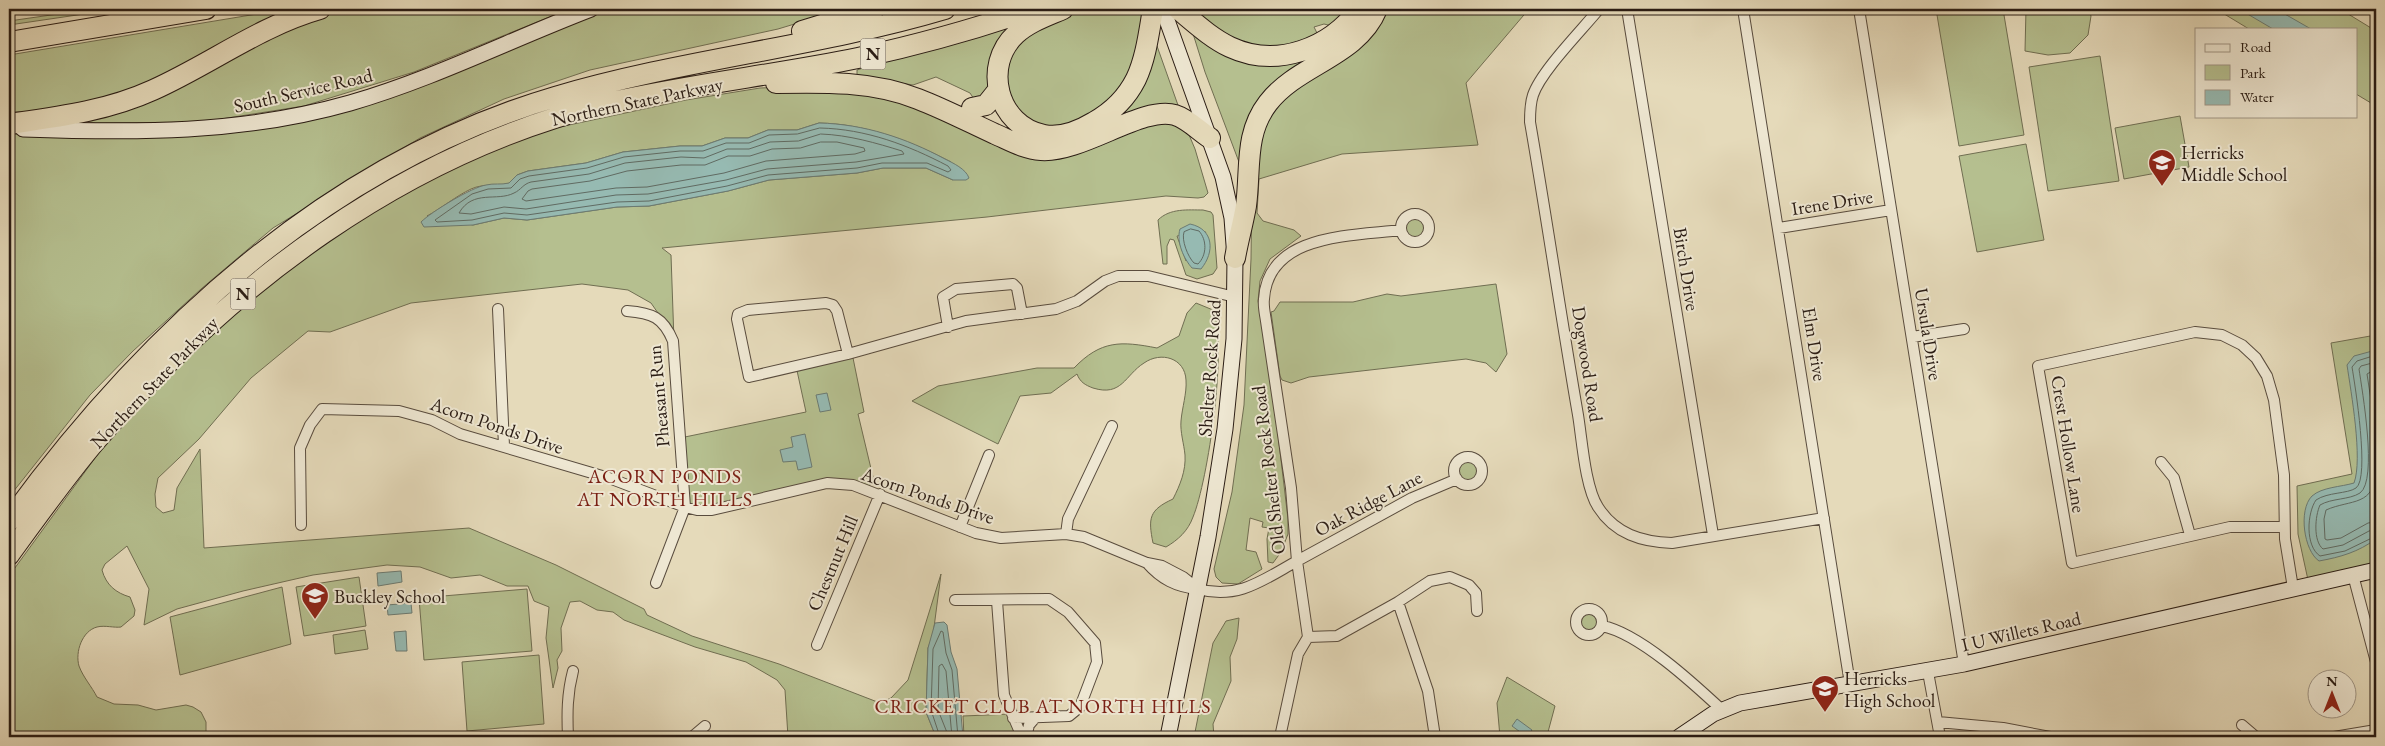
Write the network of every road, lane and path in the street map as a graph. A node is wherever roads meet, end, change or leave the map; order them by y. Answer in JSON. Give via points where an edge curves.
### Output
{"nodes":[{"id":1,"x":206,"y":9,"type":"edge"},
{"id":2,"x":320,"y":9,"type":"edge"},
{"id":3,"x":591,"y":9,"type":"edge"},
{"id":4,"x":874,"y":9,"type":"edge"},
{"id":5,"x":945,"y":9,"type":"edge"},
{"id":6,"x":1033,"y":9,"type":"edge"},
{"id":7,"x":1063,"y":9,"type":"edge"},
{"id":8,"x":1153,"y":9,"type":"edge"},
{"id":9,"x":1163,"y":9,"type":"edge"},
{"id":10,"x":1178,"y":9,"type":"edge"},
{"id":11,"x":1359,"y":9,"type":"edge"},
{"id":12,"x":1377,"y":9,"type":"edge"},
{"id":13,"x":1600,"y":9,"type":"edge"},
{"id":14,"x":1627,"y":9,"type":"edge"},
{"id":15,"x":1743,"y":9,"type":"edge"},
{"id":16,"x":1859,"y":9,"type":"edge"},
{"id":17,"x":9,"y":42,"type":"edge"},
{"id":18,"x":620,"y":80,"type":"junction"},
{"id":19,"x":709,"y":84,"type":"junction"},
{"id":20,"x":998,"y":90,"type":"junction"},
{"id":21,"x":972,"y":108,"type":"dead end"},
{"id":22,"x":9,"y":124,"type":"edge"},
{"id":23,"x":9,"y":128,"type":"edge"},
{"id":24,"x":1210,"y":138,"type":"junction"},
{"id":25,"x":1891,"y":210,"type":"junction"},
{"id":26,"x":1779,"y":228,"type":"junction"},
{"id":27,"x":1401,"y":230,"type":"dead end"},
{"id":28,"x":1235,"y":258,"type":"junction"},
{"id":29,"x":1235,"y":297,"type":"junction"},
{"id":30,"x":498,"y":309,"type":"dead end"},
{"id":31,"x":627,"y":312,"type":"dead end"},
{"id":32,"x":1022,"y":314,"type":"junction"},
{"id":33,"x":948,"y":327,"type":"junction"},
{"id":34,"x":1964,"y":329,"type":"dead end"},
{"id":35,"x":1912,"y":337,"type":"junction"},
{"id":36,"x":848,"y":354,"type":"junction"},
{"id":37,"x":1112,"y":426,"type":"dead end"},
{"id":38,"x":504,"y":446,"type":"junction"},
{"id":39,"x":989,"y":456,"type":"dead end"},
{"id":40,"x":2161,"y":462,"type":"dead end"},
{"id":41,"x":1457,"y":479,"type":"dead end"},
{"id":42,"x":880,"y":494,"type":"junction"},
{"id":43,"x":685,"y":508,"type":"junction"},
{"id":44,"x":1824,"y":518,"type":"junction"},
{"id":45,"x":9,"y":520,"type":"edge"},
{"id":46,"x":301,"y":525,"type":"dead end"},
{"id":47,"x":960,"y":527,"type":"junction"},
{"id":48,"x":2284,"y":527,"type":"junction"},
{"id":49,"x":1066,"y":534,"type":"junction"},
{"id":50,"x":1713,"y":536,"type":"junction"},
{"id":51,"x":2190,"y":536,"type":"junction"},
{"id":52,"x":9,"y":555,"type":"edge"},
{"id":53,"x":1297,"y":561,"type":"junction"},
{"id":54,"x":2376,"y":570,"type":"edge"},
{"id":55,"x":2353,"y":575,"type":"junction"},
{"id":56,"x":656,"y":583,"type":"dead end"},
{"id":57,"x":2293,"y":588,"type":"junction"},
{"id":58,"x":1198,"y":590,"type":"junction"},
{"id":59,"x":955,"y":600,"type":"dead end"},
{"id":60,"x":998,"y":601,"type":"junction"},
{"id":61,"x":1398,"y":602,"type":"junction"},
{"id":62,"x":1477,"y":611,"type":"dead end"},
{"id":63,"x":1602,"y":626,"type":"dead end"},
{"id":64,"x":1308,"y":637,"type":"junction"},
{"id":65,"x":817,"y":645,"type":"dead end"},
{"id":66,"x":2376,"y":662,"type":"edge"},
{"id":67,"x":1964,"y":664,"type":"junction"},
{"id":68,"x":573,"y":671,"type":"dead end"},
{"id":69,"x":1928,"y":672,"type":"junction"},
{"id":70,"x":1850,"y":684,"type":"junction"},
{"id":71,"x":1722,"y":710,"type":"junction"},
{"id":72,"x":1013,"y":718,"type":"junction"},
{"id":73,"x":1035,"y":718,"type":"junction"},
{"id":74,"x":1938,"y":722,"type":"junction"},
{"id":75,"x":2242,"y":725,"type":"dead end"},
{"id":76,"x":705,"y":726,"type":"dead end"},
{"id":77,"x":2376,"y":730,"type":"edge"},
{"id":78,"x":568,"y":737,"type":"edge"},
{"id":79,"x":692,"y":737,"type":"edge"},
{"id":80,"x":1022,"y":737,"type":"edge"},
{"id":81,"x":1026,"y":737,"type":"edge"},
{"id":82,"x":1168,"y":737,"type":"edge"},
{"id":83,"x":1280,"y":737,"type":"edge"},
{"id":84,"x":1435,"y":737,"type":"edge"},
{"id":85,"x":1679,"y":737,"type":"edge"},
{"id":86,"x":1940,"y":737,"type":"edge"},
{"id":87,"x":2050,"y":737,"type":"edge"},
{"id":88,"x":2256,"y":737,"type":"edge"},
{"id":89,"x":2334,"y":737,"type":"edge"}],
"edges":[{"from":1,"to":17,"type":"highway"},
{"from":2,"to":22,"type":"highway","via":[[286,21],[181,77],[128,100],[85,112]]},
{"from":3,"to":23,"type":"main road","name":"South Service Road","via":[[413,83],[350,103],[285,118],[176,131]]},
{"from":4,"to":18,"type":"highway","via":[[786,35],[681,57]]},
{"from":5,"to":18,"type":"highway","name":"Northern State Parkway","number":"N","via":[[868,29]]},
{"from":6,"to":19,"type":"highway","name":"Northern State Parkway","number":"N","via":[[880,53]]},
{"from":7,"to":20,"type":"highway","via":[[1029,24],[1010,40],[999,61]]},
{"from":8,"to":20,"type":"highway","via":[[1144,56],[1135,80],[1113,109],[1088,125],[1057,136],[1036,132],[1010,115]]},
{"from":9,"to":24,"type":"main road","name":"Shelter Rock Road"},
{"from":10,"to":11,"type":"highway","via":[[1232,48],[1251,54],[1277,56],[1296,53],[1323,42],[1338,32]]},
{"from":12,"to":28,"type":"highway","via":[[1367,28],[1355,39],[1286,86],[1263,110],[1249,150],[1246,204]]},
{"from":13,"to":50,"type":"street","name":"Dogwood Road","via":[[1543,77],[1530,105],[1530,122],[1590,490],[1597,506],[1612,524],[1632,537],[1672,543]]},
{"from":14,"to":50,"type":"street","name":"Birch Drive"},
{"from":15,"to":26,"type":"street","name":"Elm Drive"},
{"from":16,"to":25,"type":"street","name":"Ursula Drive"},
{"from":18,"to":45,"type":"highway","name":"Northern State Parkway","number":"N","via":[[540,101],[462,131],[386,169],[315,214],[235,275],[154,348],[80,428]]},
{"from":19,"to":24,"type":"highway","via":[[826,82],[883,88],[917,98],[1021,146],[1040,150],[1067,148],[1148,116],[1165,113],[1183,119]]},
{"from":19,"to":52,"type":"highway","name":"Northern State Parkway","number":"N","via":[[602,105],[514,132],[423,172],[336,223],[231,305],[157,374],[91,446]]},
{"from":20,"to":21,"type":"highway","via":[[989,102]]},
{"from":24,"to":28,"type":"main road","name":"Shelter Rock Road","via":[[1228,197]]},
{"from":25,"to":26,"type":"street","name":"Irene Drive"},
{"from":25,"to":35,"type":"street","name":"Ursula Drive"},
{"from":26,"to":44,"type":"street","name":"Elm Drive"},
{"from":27,"to":53,"type":"street","name":"Old Shelter Rock Road","via":[[1307,243],[1290,252],[1267,282],[1264,299],[1291,488]]},
{"from":28,"to":29,"type":"main road","name":"Shelter Rock Road"},
{"from":29,"to":32,"type":"street","via":[[1136,275],[1118,276],[1068,306]]},
{"from":29,"to":58,"type":"main road","name":"Shelter Rock Road","via":[[1226,429]]},
{"from":30,"to":38,"type":"street"},
{"from":31,"to":43,"type":"street","name":"Pheasant Run","via":[[640,312],[656,318],[667,326],[673,341]]},
{"from":32,"to":33,"type":"street","via":[[966,321]]},
{"from":32,"to":33,"type":"street","via":[[1017,288],[1013,284],[956,289],[943,297]]},
{"from":33,"to":36,"type":"street"},
{"from":34,"to":35,"type":"street"},
{"from":35,"to":67,"type":"street","name":"Ursula Drive"},
{"from":36,"to":36,"type":"street","via":[[749,377],[738,314],[748,310],[834,305]]},
{"from":37,"to":49,"type":"street","via":[[1068,519]]},
{"from":38,"to":43,"type":"street","name":"Acorn Ponds Drive","via":[[609,478]]},
{"from":38,"to":46,"type":"street","name":"Acorn Ponds Drive","via":[[460,434],[432,420],[399,411],[322,409],[310,425],[300,448]]},
{"from":39,"to":47,"type":"street"},
{"from":40,"to":51,"type":"street","via":[[2174,478]]},
{"from":41,"to":53,"type":"street","name":"Oak Ridge Lane","via":[[1412,498]]},
{"from":42,"to":43,"type":"street","name":"Acorn Ponds Drive","via":[[853,485],[827,483],[712,510]]},
{"from":42,"to":47,"type":"street","name":"Acorn Ponds Drive"},
{"from":42,"to":65,"type":"street","name":"Chestnut Hill"},
{"from":43,"to":56,"type":"street"},
{"from":44,"to":50,"type":"street","name":"Dogwood Road"},
{"from":44,"to":70,"type":"street","name":"Elm Drive"},
{"from":47,"to":49,"type":"street","name":"Acorn Ponds Drive","via":[[1001,538]]},
{"from":48,"to":51,"type":"street","name":"Crest Hollow Lane","via":[[2230,527]]},
{"from":48,"to":51,"type":"street","name":"Crest Hollow Lane","via":[[2284,475],[2274,400],[2267,376],[2256,358],[2242,345],[2222,336],[2195,332],[2038,366],[2072,563]]},
{"from":48,"to":57,"type":"street","name":"Crest Hollow Lane"},
{"from":49,"to":58,"type":"street","name":"Acorn Ponds Drive","via":[[1084,537],[1147,563],[1159,576],[1182,588]]},
{"from":53,"to":58,"type":"street","name":"Old Shelter Rock Road","via":[[1236,592]]},
{"from":53,"to":64,"type":"street"},
{"from":54,"to":55,"type":"main road","name":"I U Willets Road"},
{"from":55,"to":57,"type":"main road","name":"I U Willets Road"},
{"from":55,"to":66,"type":"street"},
{"from":57,"to":67,"type":"main road","name":"I U Willets Road"},
{"from":58,"to":82,"type":"main road","name":"Shelter Rock Road"},
{"from":59,"to":60,"type":"street"},
{"from":60,"to":72,"type":"street","via":[[1004,695]]},
{"from":60,"to":73,"type":"street","via":[[1049,599],[1068,612],[1095,643],[1098,662],[1080,707],[1070,716]]},
{"from":61,"to":62,"type":"street","via":[[1430,581],[1450,577],[1469,585],[1476,593]]},
{"from":61,"to":64,"type":"street","via":[[1336,636]]},
{"from":61,"to":84,"type":"street","via":[[1428,691]]},
{"from":63,"to":71,"type":"street","via":[[1621,631],[1660,657]]},
{"from":64,"to":83,"type":"street","via":[[1298,654]]},
{"from":67,"to":69,"type":"main road","name":"I U Willets Road"},
{"from":68,"to":78,"type":"street","via":[[566,712]]},
{"from":69,"to":70,"type":"main road","name":"I U Willets Road"},
{"from":69,"to":74,"type":"street"},
{"from":70,"to":71,"type":"main road","name":"I U Willets Road","via":[[1757,699]]},
{"from":71,"to":85,"type":"main road","name":"I U Willets Road"},
{"from":72,"to":73,"type":"street"},
{"from":72,"to":80,"type":"street"},
{"from":73,"to":81,"type":"street"},
{"from":74,"to":86,"type":"street"},
{"from":74,"to":87,"type":"street","via":[[2003,728]]},
{"from":75,"to":88,"type":"street"},
{"from":76,"to":79,"type":"street"},
{"from":77,"to":89,"type":"street"}]}
